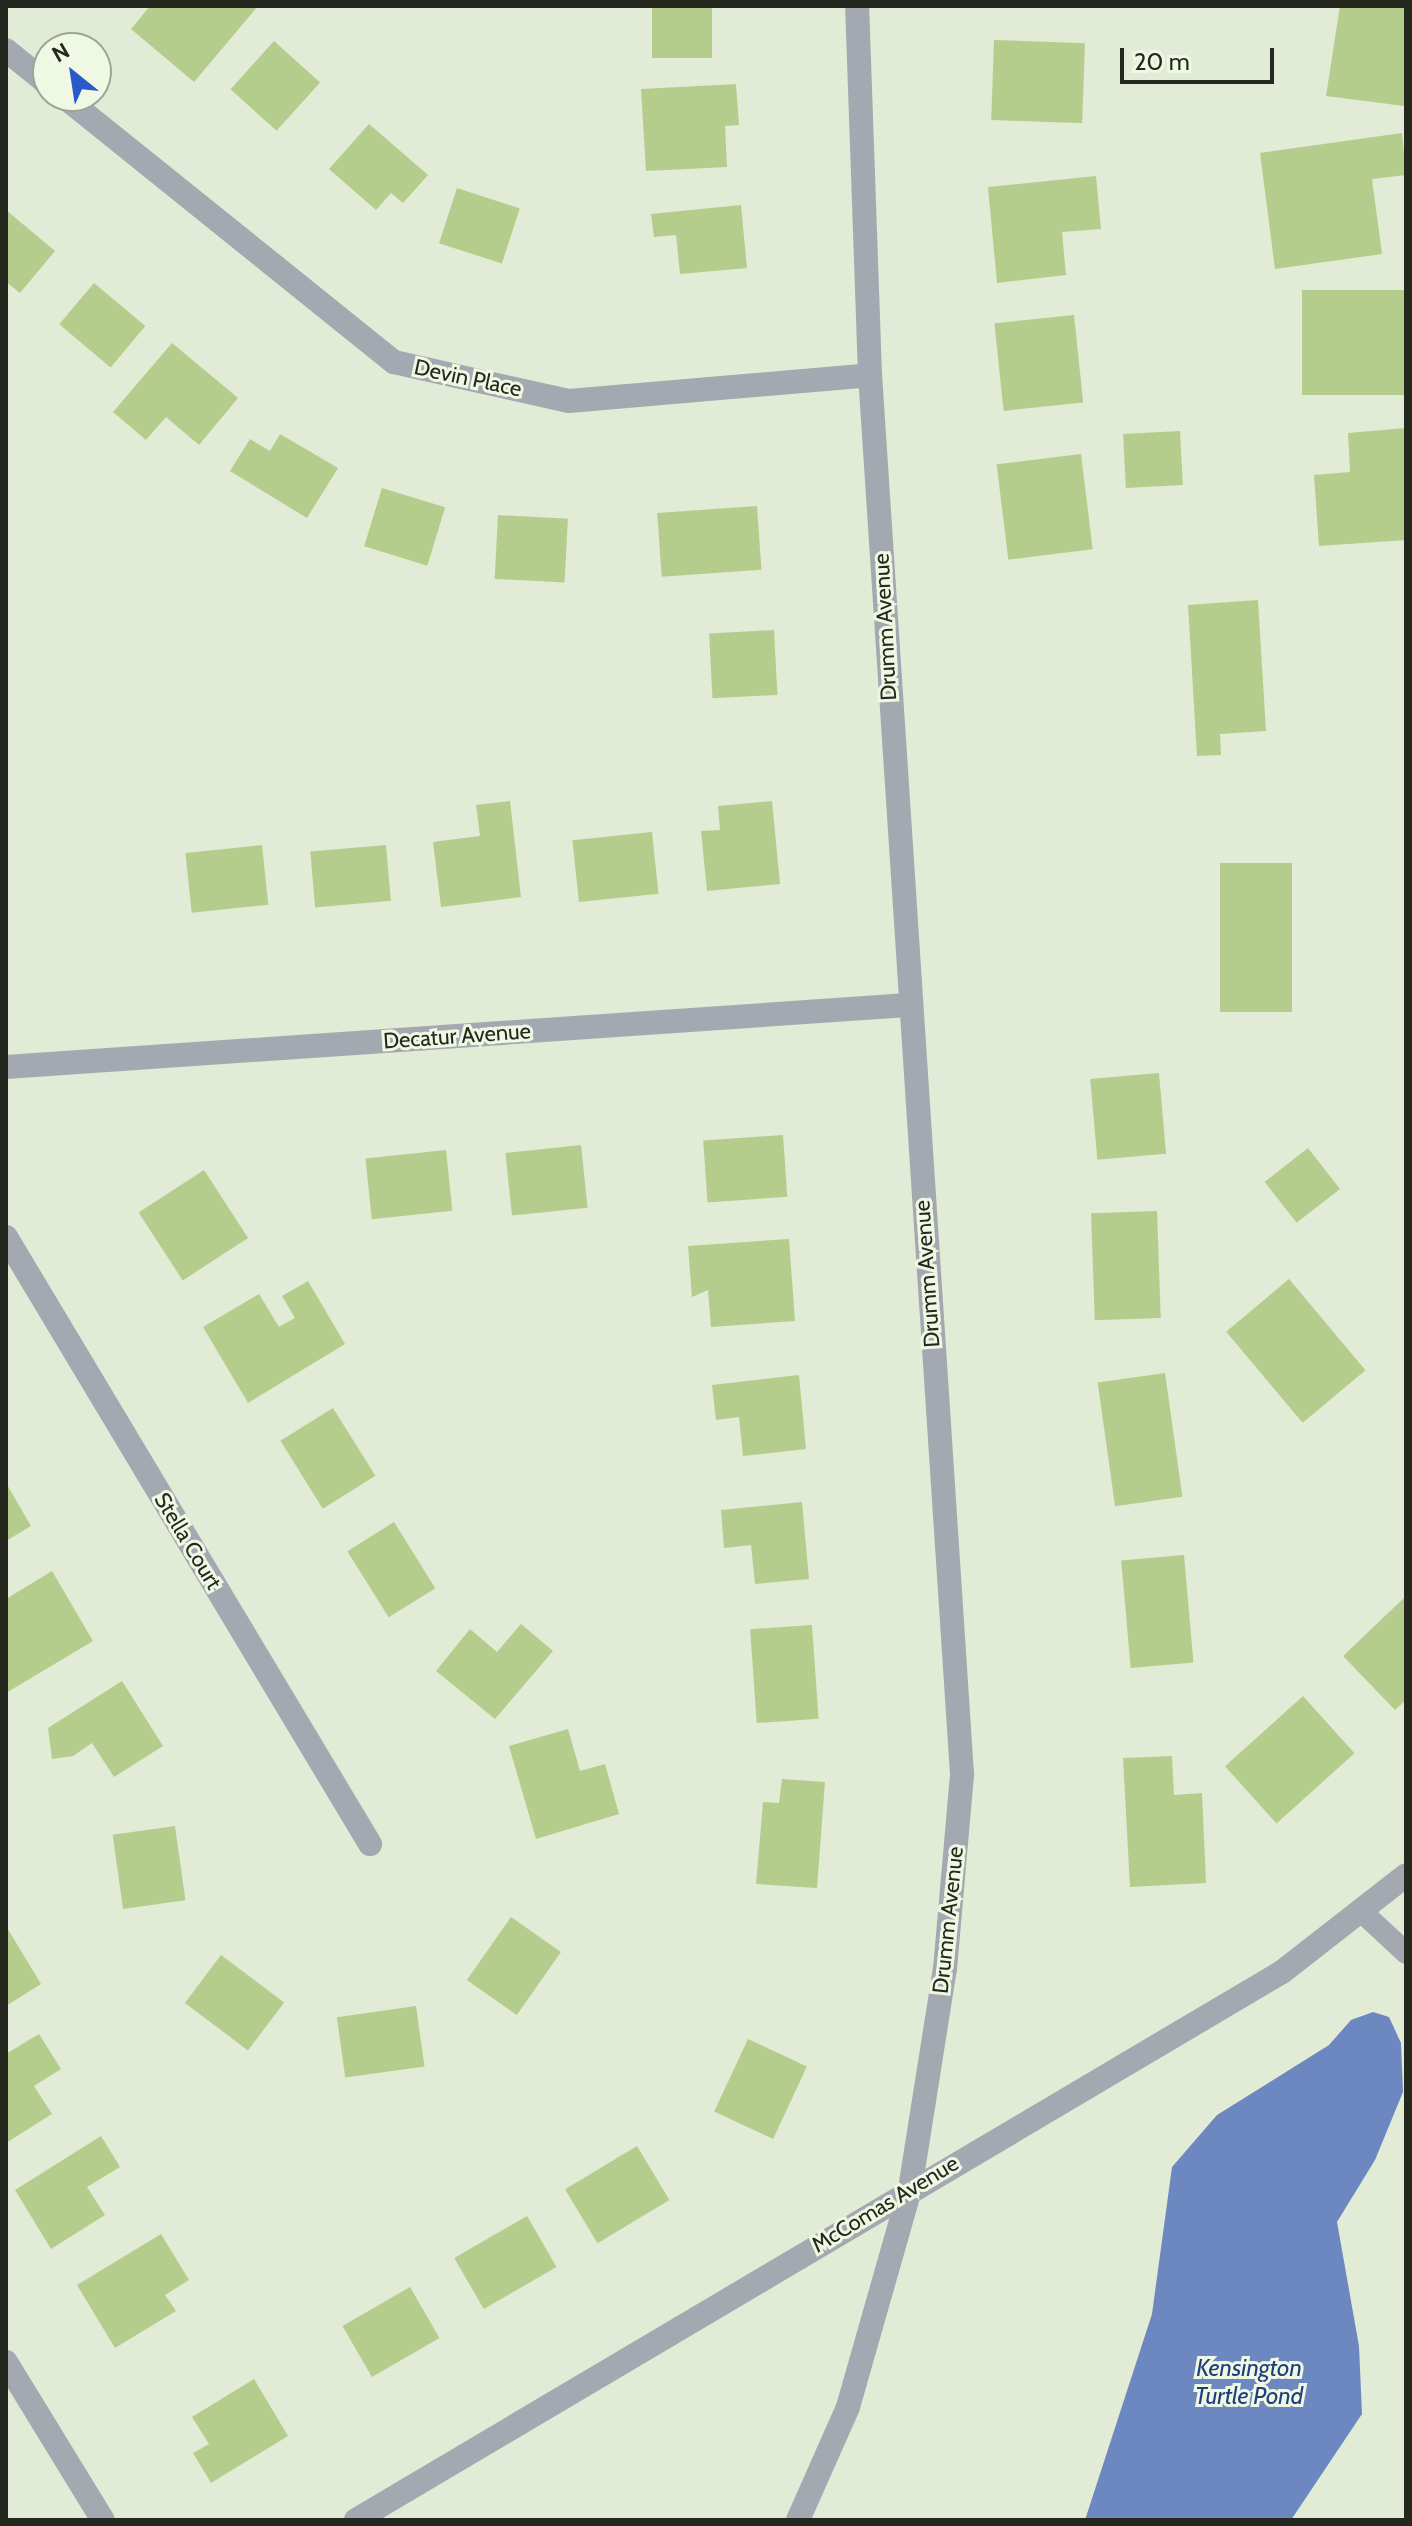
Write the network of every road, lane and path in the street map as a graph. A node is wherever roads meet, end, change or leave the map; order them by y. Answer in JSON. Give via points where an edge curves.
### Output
{"nodes":[{"id":1,"x":857,"y":6,"type":"edge"},
{"id":2,"x":6,"y":50,"type":"edge"},
{"id":3,"x":32,"y":71,"type":"edge"},
{"id":4,"x":83,"y":112,"type":"edge"},
{"id":5,"x":870,"y":375,"type":"junction"},
{"id":6,"x":908,"y":1005,"type":"junction"},
{"id":7,"x":6,"y":1067,"type":"edge"},
{"id":8,"x":6,"y":1237,"type":"edge"},
{"id":9,"x":370,"y":1844,"type":"dead end"},
{"id":10,"x":1406,"y":1875,"type":"edge"},
{"id":11,"x":1361,"y":1911,"type":"junction"},
{"id":12,"x":1406,"y":1953,"type":"edge"},
{"id":13,"x":910,"y":2189,"type":"junction"},
{"id":14,"x":6,"y":2362,"type":"edge"},
{"id":15,"x":103,"y":2520,"type":"edge"},
{"id":16,"x":356,"y":2520,"type":"edge"},
{"id":17,"x":798,"y":2520,"type":"edge"}],
"edges":[{"from":1,"to":5,"type":"street","name":"Drumm Avenue"},
{"from":2,"to":3,"type":"street"},
{"from":4,"to":5,"type":"street","name":"Devin Place","via":[[394,362],[569,401]]},
{"from":5,"to":6,"type":"street","name":"Drumm Avenue"},
{"from":6,"to":7,"type":"street","name":"Decatur Avenue"},
{"from":6,"to":13,"type":"street","name":"Drumm Avenue","via":[[962,1774],[945,1969]]},
{"from":8,"to":9,"type":"street","name":"Stella Court"},
{"from":10,"to":11,"type":"street","name":"McComas Avenue"},
{"from":11,"to":12,"type":"lane"},
{"from":11,"to":13,"type":"street","name":"McComas Avenue","via":[[1282,1972]]},
{"from":13,"to":16,"type":"street","name":"McComas Avenue"},
{"from":13,"to":17,"type":"street","name":"Drumm Avenue","via":[[848,2407]]},
{"from":14,"to":15,"type":"street"}]}
